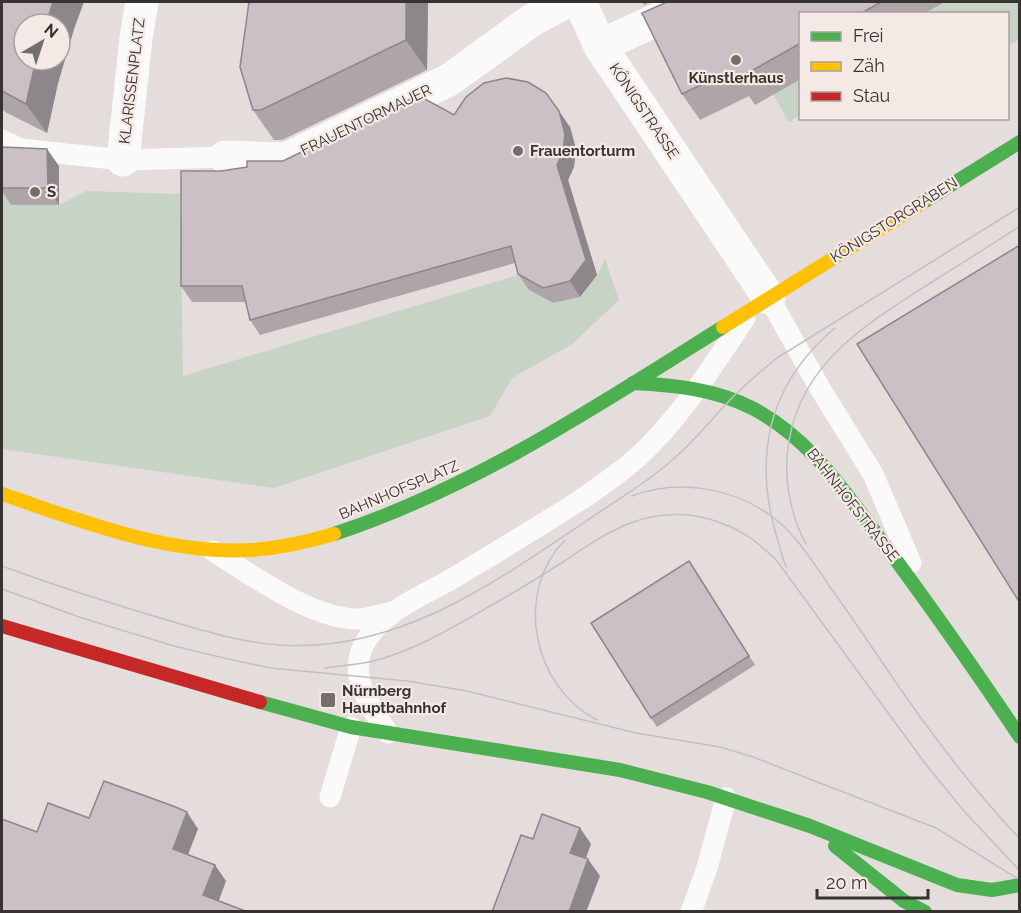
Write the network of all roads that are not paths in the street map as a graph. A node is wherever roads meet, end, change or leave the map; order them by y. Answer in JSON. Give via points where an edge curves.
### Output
{"nodes":[{"id":1,"x":142,"y":2,"type":"edge"},
{"id":2,"x":566,"y":2,"type":"edge"},
{"id":3,"x":580,"y":2,"type":"edge"},
{"id":4,"x":695,"y":2,"type":"edge"},
{"id":5,"x":600,"y":46,"type":"junction"},
{"id":6,"x":2,"y":140,"type":"edge"},
{"id":7,"x":1020,"y":142,"type":"edge"},
{"id":8,"x":225,"y":157,"type":"joint"},
{"id":9,"x":123,"y":160,"type":"junction"},
{"id":10,"x":761,"y":303,"type":"junction"},
{"id":11,"x":633,"y":383,"type":"junction"},
{"id":12,"x":698,"y":389,"type":"junction"},
{"id":13,"x":2,"y":494,"type":"edge"},
{"id":14,"x":210,"y":549,"type":"junction"},
{"id":15,"x":926,"y":600,"type":"junction"},
{"id":16,"x":393,"y":612,"type":"junction"},
{"id":17,"x":2,"y":626,"type":"edge"},
{"id":18,"x":351,"y":727,"type":"junction"},
{"id":19,"x":388,"y":734,"type":"junction"},
{"id":20,"x":1020,"y":737,"type":"edge"},
{"id":21,"x":330,"y":797,"type":"dead end"},
{"id":22,"x":726,"y":798,"type":"junction"},
{"id":23,"x":810,"y":826,"type":"junction"},
{"id":24,"x":1020,"y":885,"type":"edge"},
{"id":25,"x":691,"y":912,"type":"edge"},
{"id":26,"x":925,"y":912,"type":"edge"}],
"edges":[{"from":1,"to":9,"type":"street","name":"KLARISSENPLATZ"},
{"from":2,"to":8,"type":"street","name":"FRAUENTORMAUER","via":[[532,21],[449,80],[286,159]]},
{"from":3,"to":5,"type":"street","name":"KÖNIGSTRASSE"},
{"from":4,"to":5,"type":"street"},
{"from":5,"to":10,"type":"street","name":"KÖNIGSTRASSE","via":[[715,217]]},
{"from":6,"to":9,"type":"lane","name":"FRAUENTORMAUER","via":[[21,148]]},
{"from":7,"to":10,"type":"main road","name":"KÖNIGSTORGRABEN"},
{"from":8,"to":9,"type":"lane","name":"FRAUENTORMAUER"},
{"from":10,"to":11,"type":"main road","name":"BAHNHOFSPLATZ"},
{"from":10,"to":12,"type":"lane"},
{"from":10,"to":15,"type":"lane","name":"BAHNHOFSTRASSE","via":[[873,474]]},
{"from":11,"to":12,"type":"main road","name":"BAHNHOFSTRASSE"},
{"from":11,"to":14,"type":"main road","name":"BAHNHOFSPLATZ","via":[[495,465],[375,521],[300,545]]},
{"from":12,"to":15,"type":"main road","name":"BAHNHOFSTRASSE","via":[[754,409],[806,446]]},
{"from":12,"to":16,"type":"lane","via":[[640,455],[580,500]]},
{"from":13,"to":14,"type":"main road","name":"BAHNHOFSPLATZ","via":[[117,532]]},
{"from":14,"to":16,"type":"lane","via":[[289,598],[335,616],[358,619]]},
{"from":15,"to":20,"type":"main road","name":"BAHNHOFSTRASSE"},
{"from":16,"to":19,"type":"lane","via":[[368,638],[358,658],[358,676],[366,700]]},
{"from":17,"to":18,"type":"main road"},
{"from":18,"to":19,"type":"main road"},
{"from":18,"to":21,"type":"lane"},
{"from":19,"to":22,"type":"main road","via":[[620,770]]},
{"from":22,"to":23,"type":"main road"},
{"from":22,"to":25,"type":"lane"},
{"from":23,"to":24,"type":"main road","via":[[959,886],[991,891]]},
{"from":23,"to":26,"type":"main road","via":[[904,901]]}]}
